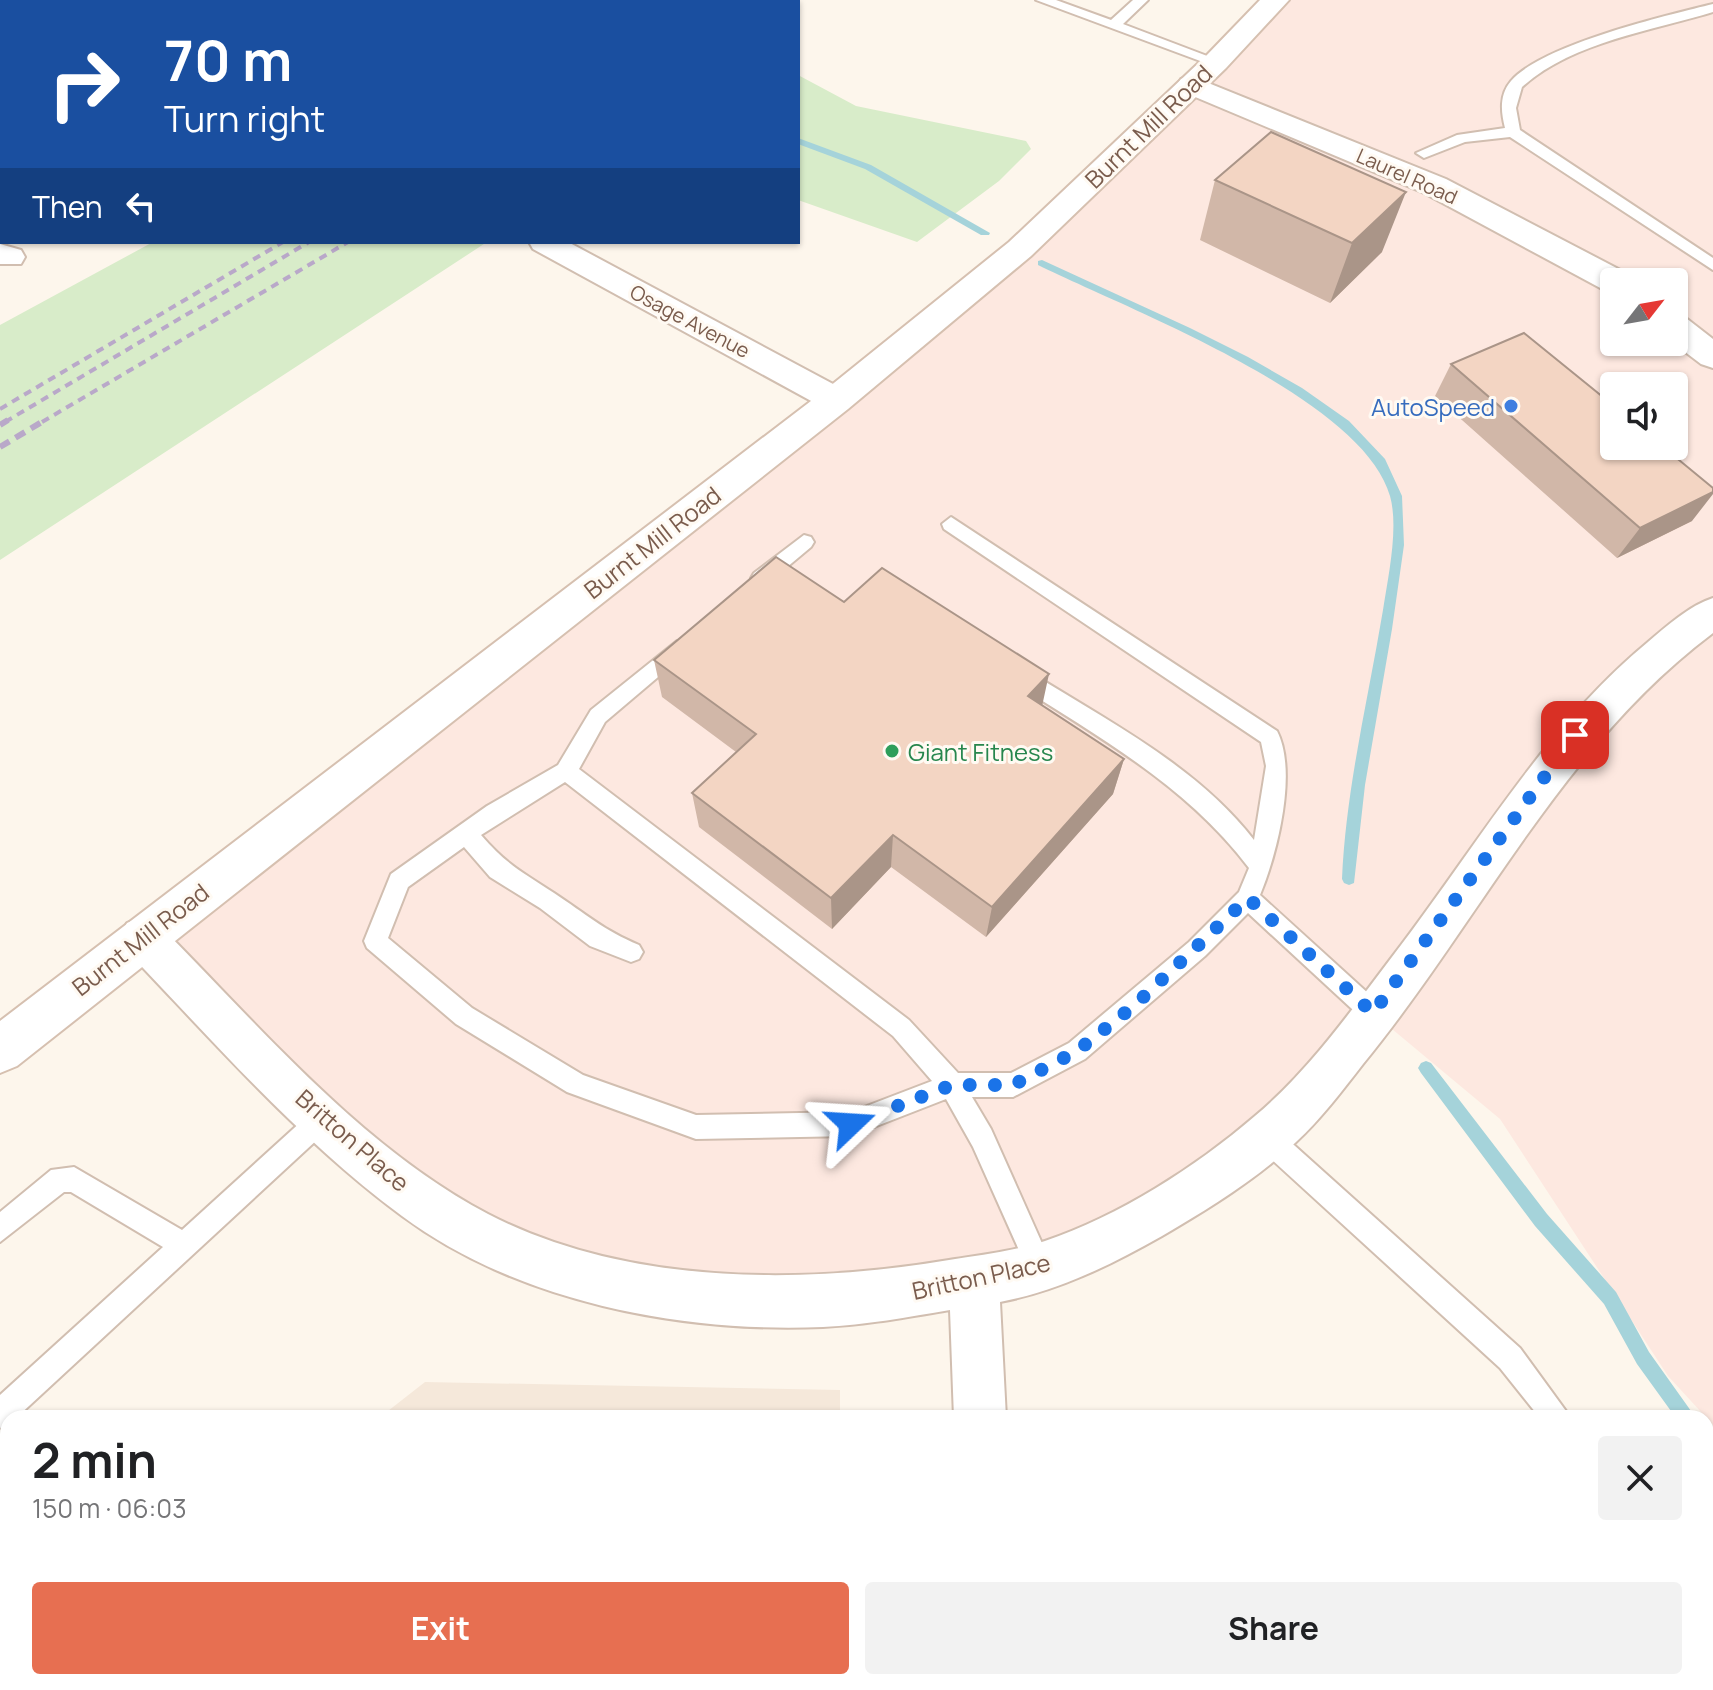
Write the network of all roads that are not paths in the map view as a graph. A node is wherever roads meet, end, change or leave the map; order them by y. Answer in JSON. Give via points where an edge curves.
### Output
{"nodes":[{"id":1,"x":1043,"y":0,"type":"edge"},
{"id":2,"x":1141,"y":0,"type":"edge"},
{"id":3,"x":1275,"y":0,"type":"edge"},
{"id":4,"x":1713,"y":8,"type":"edge"},
{"id":5,"x":1114,"y":25,"type":"junction"},
{"id":6,"x":1203,"y":73,"type":"junction"},
{"id":7,"x":1244,"y":74,"type":"dead end"},
{"id":8,"x":1331,"y":111,"type":"dead end"},
{"id":9,"x":1513,"y":132,"type":"junction"},
{"id":10,"x":1424,"y":153,"type":"junction"},
{"id":11,"x":548,"y":244,"type":"edge"},
{"id":12,"x":1713,"y":265,"type":"edge"},
{"id":13,"x":1688,"y":337,"type":"edge"},
{"id":14,"x":1713,"y":356,"type":"edge"},
{"id":15,"x":836,"y":400,"type":"junction"},
{"id":16,"x":951,"y":524,"type":"dead end"},
{"id":17,"x":804,"y":542,"type":"dead end"},
{"id":18,"x":743,"y":593,"type":"edge"},
{"id":19,"x":1713,"y":613,"type":"edge"},
{"id":20,"x":695,"y":634,"type":"edge"},
{"id":21,"x":999,"y":663,"type":"edge"},
{"id":22,"x":566,"y":771,"type":"junction"},
{"id":23,"x":466,"y":833,"type":"junction"},
{"id":24,"x":1261,"y":866,"type":"junction"},
{"id":25,"x":1248,"y":898,"type":"junction"},
{"id":26,"x":142,"y":937,"type":"junction"},
{"id":27,"x":631,"y":952,"type":"dead end"},
{"id":28,"x":1373,"y":1013,"type":"junction"},
{"id":29,"x":0,"y":1050,"type":"edge"},
{"id":30,"x":952,"y":1085,"type":"junction"},
{"id":31,"x":323,"y":1118,"type":"junction"},
{"id":32,"x":1266,"y":1137,"type":"junction"},
{"id":33,"x":0,"y":1229,"type":"edge"},
{"id":34,"x":185,"y":1246,"type":"junction"},
{"id":35,"x":1040,"y":1268,"type":"junction"},
{"id":36,"x":974,"y":1282,"type":"junction"},
{"id":37,"x":4,"y":1410,"type":"edge"},
{"id":38,"x":980,"y":1410,"type":"edge"},
{"id":39,"x":1551,"y":1410,"type":"edge"}],
"edges":[{"from":1,"to":5,"type":"lane"},
{"from":2,"to":5,"type":"lane"},
{"from":3,"to":6,"type":"main road","name":"Burnt Mill Road"},
{"from":4,"to":9,"type":"lane","via":[[1535,67],[1515,85],[1507,107]]},
{"from":5,"to":6,"type":"lane"},
{"from":6,"to":7,"type":"main road"},
{"from":6,"to":10,"type":"main road","name":"Laurel Road","via":[[1616,282],[1493,193]]},
{"from":6,"to":15,"type":"main road","name":"Burnt Mill Road","via":[[1020,249]]},
{"from":8,"to":10,"type":"main road","name":"Laurel Road"},
{"from":9,"to":10,"type":"lane","via":[[1462,138]]},
{"from":9,"to":12,"type":"lane"},
{"from":11,"to":15,"type":"street","name":"Osage Avenue"},
{"from":13,"to":14,"type":"main road"},
{"from":15,"to":26,"type":"main road","name":"Burnt Mill Road"},
{"from":16,"to":24,"type":"lane","via":[[1270,737],[1277,766]]},
{"from":17,"to":18,"type":"lane"},
{"from":19,"to":28,"type":"street","name":"Britton Place","via":[[1637,671],[1575,735]]},
{"from":20,"to":22,"type":"lane","via":[[598,716]]},
{"from":21,"to":24,"type":"lane","via":[[1151,761],[1244,841]]},
{"from":22,"to":23,"type":"lane"},
{"from":22,"to":30,"type":"lane","via":[[901,1028]]},
{"from":23,"to":27,"type":"lane","via":[[498,870],[598,939]]},
{"from":23,"to":30,"type":"lane","via":[[399,881],[375,941],[464,1016],[576,1084],[696,1127],[851,1124]]},
{"from":24,"to":25,"type":"lane"},
{"from":25,"to":28,"type":"lane"},
{"from":25,"to":30,"type":"lane","via":[[1135,1005],[1077,1051],[1013,1085]]},
{"from":26,"to":29,"type":"main road","name":"Burnt Mill Road"},
{"from":26,"to":31,"type":"street","name":"Britton Place"},
{"from":28,"to":32,"type":"street","name":"Britton Place","via":[[1331,1068]]},
{"from":30,"to":35,"type":"lane","via":[[982,1138]]},
{"from":31,"to":34,"type":"lane"},
{"from":31,"to":36,"type":"street","name":"Britton Place","via":[[385,1172],[466,1229],[547,1265],[718,1297],[803,1302]]},
{"from":32,"to":35,"type":"street","name":"Britton Place","via":[[1145,1216]]},
{"from":32,"to":39,"type":"lane","via":[[1510,1358]]},
{"from":33,"to":34,"type":"lane","via":[[60,1179],[74,1180]]},
{"from":34,"to":37,"type":"lane"},
{"from":35,"to":36,"type":"street","name":"Britton Place"},
{"from":36,"to":38,"type":"street"}]}
